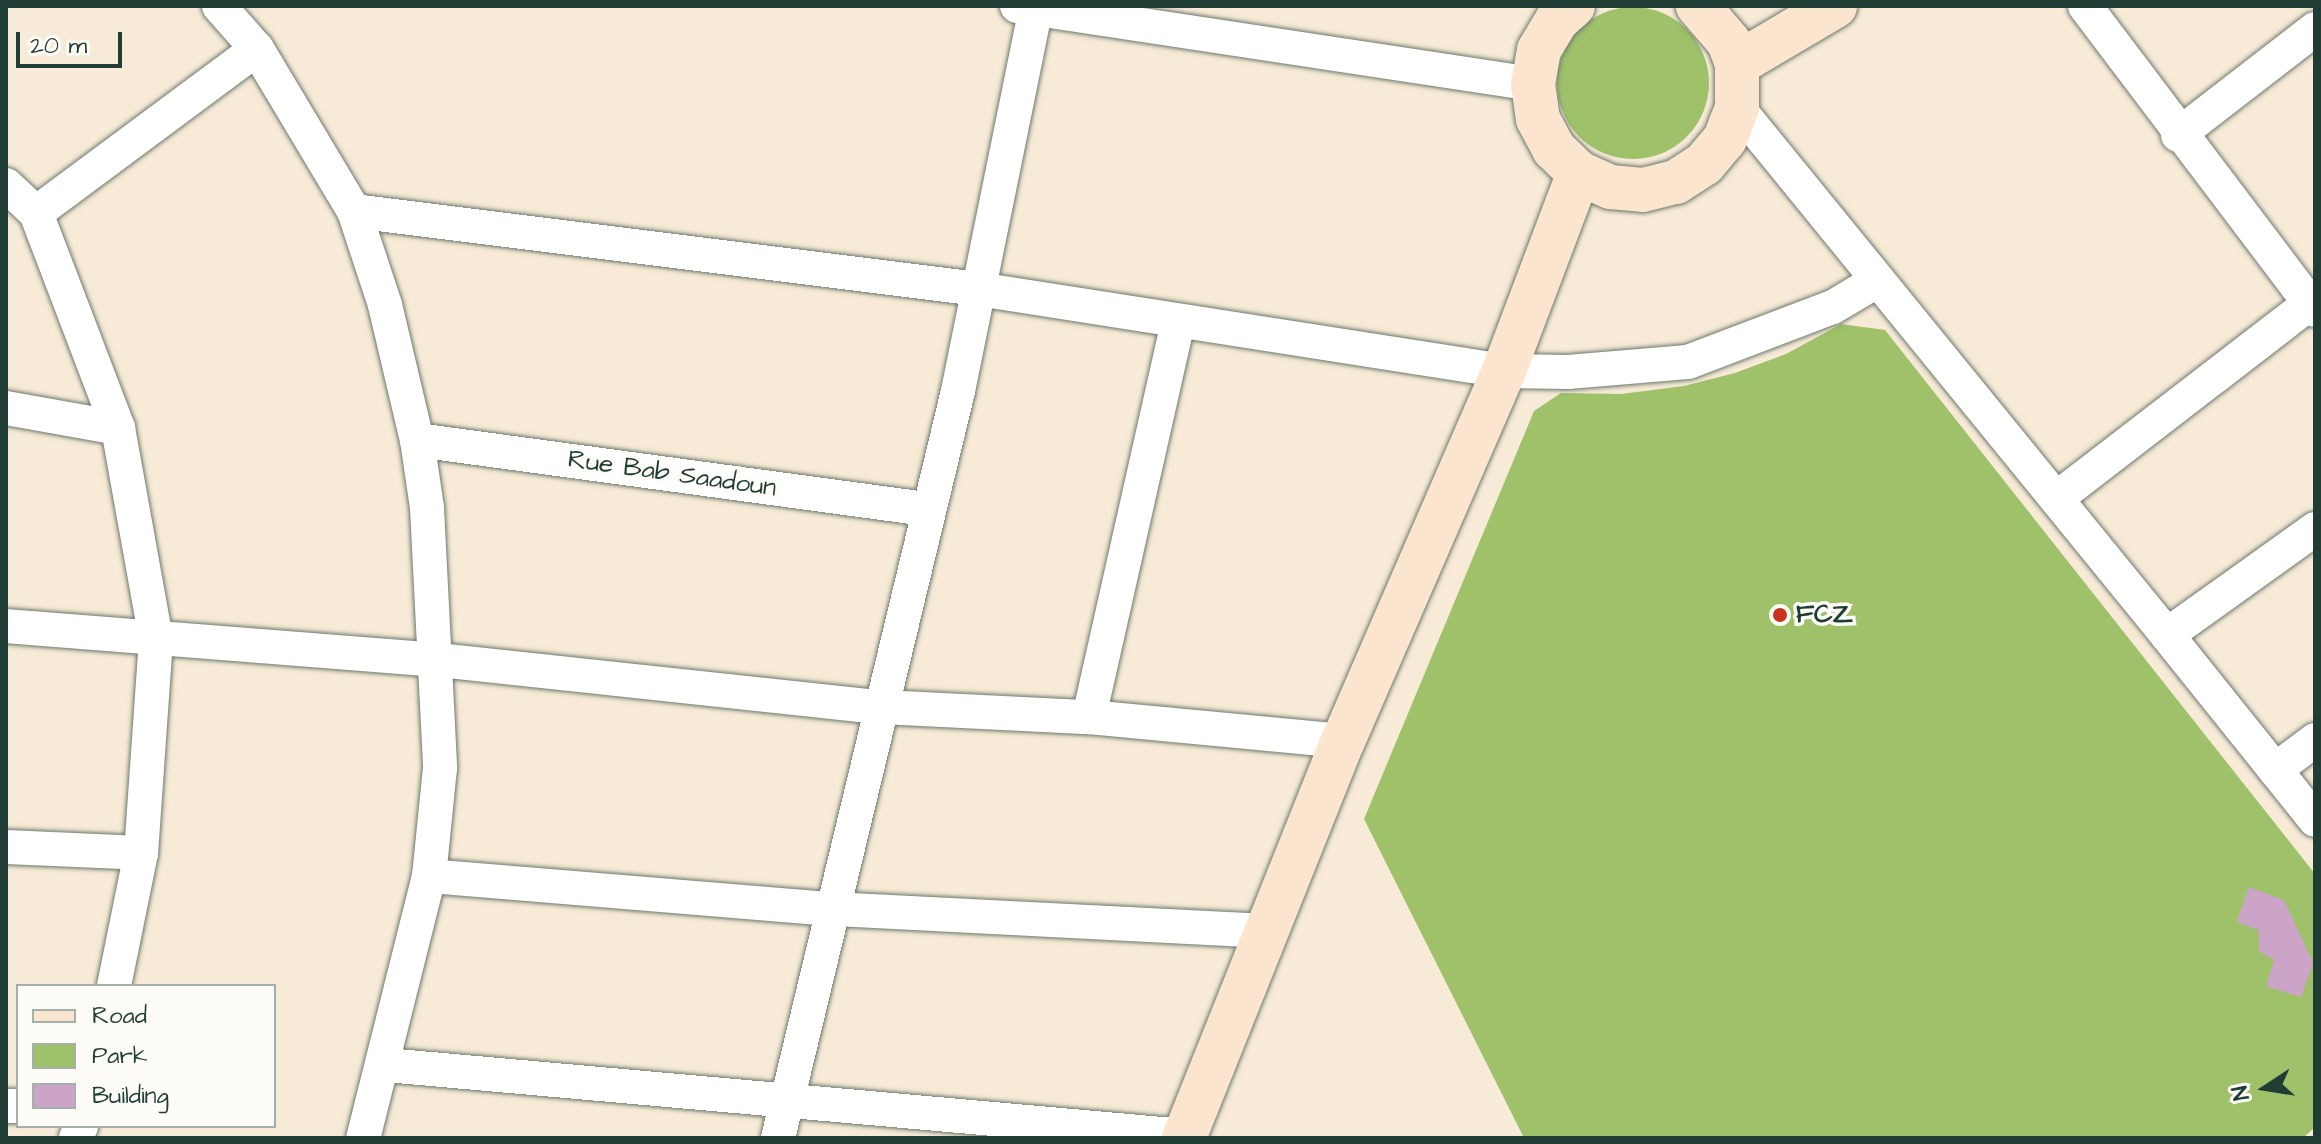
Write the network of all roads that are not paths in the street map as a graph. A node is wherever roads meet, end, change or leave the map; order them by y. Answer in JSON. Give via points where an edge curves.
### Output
{"nodes":[{"id":1,"x":219,"y":6,"type":"edge"},
{"id":2,"x":1573,"y":6,"type":"edge"},
{"id":3,"x":1698,"y":6,"type":"edge"},
{"id":4,"x":1835,"y":6,"type":"edge"},
{"id":5,"x":2085,"y":6,"type":"edge"},
{"id":6,"x":1030,"y":7,"type":"edge"},
{"id":7,"x":2315,"y":29,"type":"edge"},
{"id":8,"x":257,"y":49,"type":"junction"},
{"id":9,"x":1737,"y":64,"type":"junction"},
{"id":10,"x":1533,"y":84,"type":"junction"},
{"id":11,"x":1737,"y":107,"type":"junction"},
{"id":12,"x":2178,"y":135,"type":"junction"},
{"id":13,"x":1579,"y":173,"type":"junction"},
{"id":14,"x":6,"y":185,"type":"edge"},
{"id":15,"x":354,"y":211,"type":"junction"},
{"id":16,"x":36,"y":213,"type":"junction"},
{"id":17,"x":1875,"y":282,"type":"junction"},
{"id":18,"x":978,"y":289,"type":"junction"},
{"id":19,"x":2312,"y":307,"type":"edge"},
{"id":20,"x":1178,"y":322,"type":"junction"},
{"id":21,"x":1504,"y":371,"type":"junction"},
{"id":22,"x":6,"y":408,"type":"edge"},
{"id":23,"x":118,"y":428,"type":"junction"},
{"id":24,"x":417,"y":440,"type":"junction"},
{"id":25,"x":2057,"y":498,"type":"junction"},
{"id":26,"x":926,"y":509,"type":"junction"},
{"id":27,"x":2315,"y":529,"type":"edge"},
{"id":28,"x":6,"y":626,"type":"edge"},
{"id":29,"x":2167,"y":635,"type":"junction"},
{"id":30,"x":156,"y":639,"type":"junction"},
{"id":31,"x":438,"y":660,"type":"junction"},
{"id":32,"x":881,"y":707,"type":"junction"},
{"id":33,"x":1089,"y":717,"type":"junction"},
{"id":34,"x":2315,"y":740,"type":"edge"},
{"id":35,"x":1343,"y":741,"type":"junction"},
{"id":36,"x":2275,"y":770,"type":"junction"},
{"id":37,"x":2315,"y":820,"type":"edge"},
{"id":38,"x":6,"y":847,"type":"edge"},
{"id":39,"x":141,"y":853,"type":"junction"},
{"id":40,"x":429,"y":876,"type":"junction"},
{"id":41,"x":833,"y":909,"type":"junction"},
{"id":42,"x":1269,"y":931,"type":"junction"},
{"id":43,"x":114,"y":984,"type":"edge"},
{"id":44,"x":386,"y":1065,"type":"junction"},
{"id":45,"x":788,"y":1102,"type":"junction"},
{"id":46,"x":1184,"y":1137,"type":"edge"},
{"id":47,"x":363,"y":1138,"type":"edge"},
{"id":48,"x":778,"y":1138,"type":"edge"}],
"edges":[{"from":1,"to":8,"type":"street"},
{"from":2,"to":10,"type":"street","via":[[1557,20],[1539,50]]},
{"from":3,"to":9,"type":"street","via":[[1729,42]]},
{"from":4,"to":9,"type":"street"},
{"from":5,"to":12,"type":"street"},
{"from":6,"to":10,"type":"street"},
{"from":6,"to":18,"type":"street"},
{"from":7,"to":12,"type":"street"},
{"from":8,"to":15,"type":"street"},
{"from":8,"to":16,"type":"street"},
{"from":9,"to":11,"type":"street"},
{"from":10,"to":13,"type":"street","via":[[1538,119],[1554,149]]},
{"from":11,"to":13,"type":"street","via":[[1725,139],[1704,164],[1676,182],[1610,187]]},
{"from":11,"to":17,"type":"street"},
{"from":12,"to":19,"type":"street"},
{"from":13,"to":21,"type":"street"},
{"from":14,"to":16,"type":"street"},
{"from":15,"to":18,"type":"street"},
{"from":15,"to":24,"type":"street","via":[[385,305]]},
{"from":16,"to":23,"type":"street"},
{"from":17,"to":21,"type":"street","via":[[1833,307],[1688,362],[1568,372]]},
{"from":17,"to":25,"type":"street"},
{"from":18,"to":20,"type":"street"},
{"from":18,"to":26,"type":"street"},
{"from":19,"to":25,"type":"street"},
{"from":20,"to":21,"type":"street"},
{"from":20,"to":33,"type":"street"},
{"from":21,"to":35,"type":"street"},
{"from":22,"to":23,"type":"street"},
{"from":23,"to":30,"type":"street"},
{"from":24,"to":26,"type":"street","name":"Rue Bab Saadoun"},
{"from":24,"to":31,"type":"street"},
{"from":25,"to":29,"type":"street"},
{"from":26,"to":32,"type":"street"},
{"from":27,"to":29,"type":"street"},
{"from":28,"to":30,"type":"street"},
{"from":29,"to":36,"type":"street"},
{"from":30,"to":31,"type":"street"},
{"from":30,"to":39,"type":"street"},
{"from":31,"to":32,"type":"street"},
{"from":31,"to":40,"type":"street","via":[[440,768]]},
{"from":32,"to":33,"type":"street"},
{"from":32,"to":41,"type":"street"},
{"from":33,"to":35,"type":"street"},
{"from":34,"to":36,"type":"street"},
{"from":35,"to":42,"type":"street"},
{"from":36,"to":37,"type":"street"},
{"from":38,"to":39,"type":"street"},
{"from":39,"to":43,"type":"street"},
{"from":40,"to":41,"type":"street"},
{"from":40,"to":44,"type":"street"},
{"from":41,"to":42,"type":"street"},
{"from":41,"to":45,"type":"street"},
{"from":42,"to":46,"type":"street"},
{"from":44,"to":45,"type":"street"},
{"from":44,"to":47,"type":"street"},
{"from":45,"to":46,"type":"street"},
{"from":45,"to":48,"type":"street"}]}
